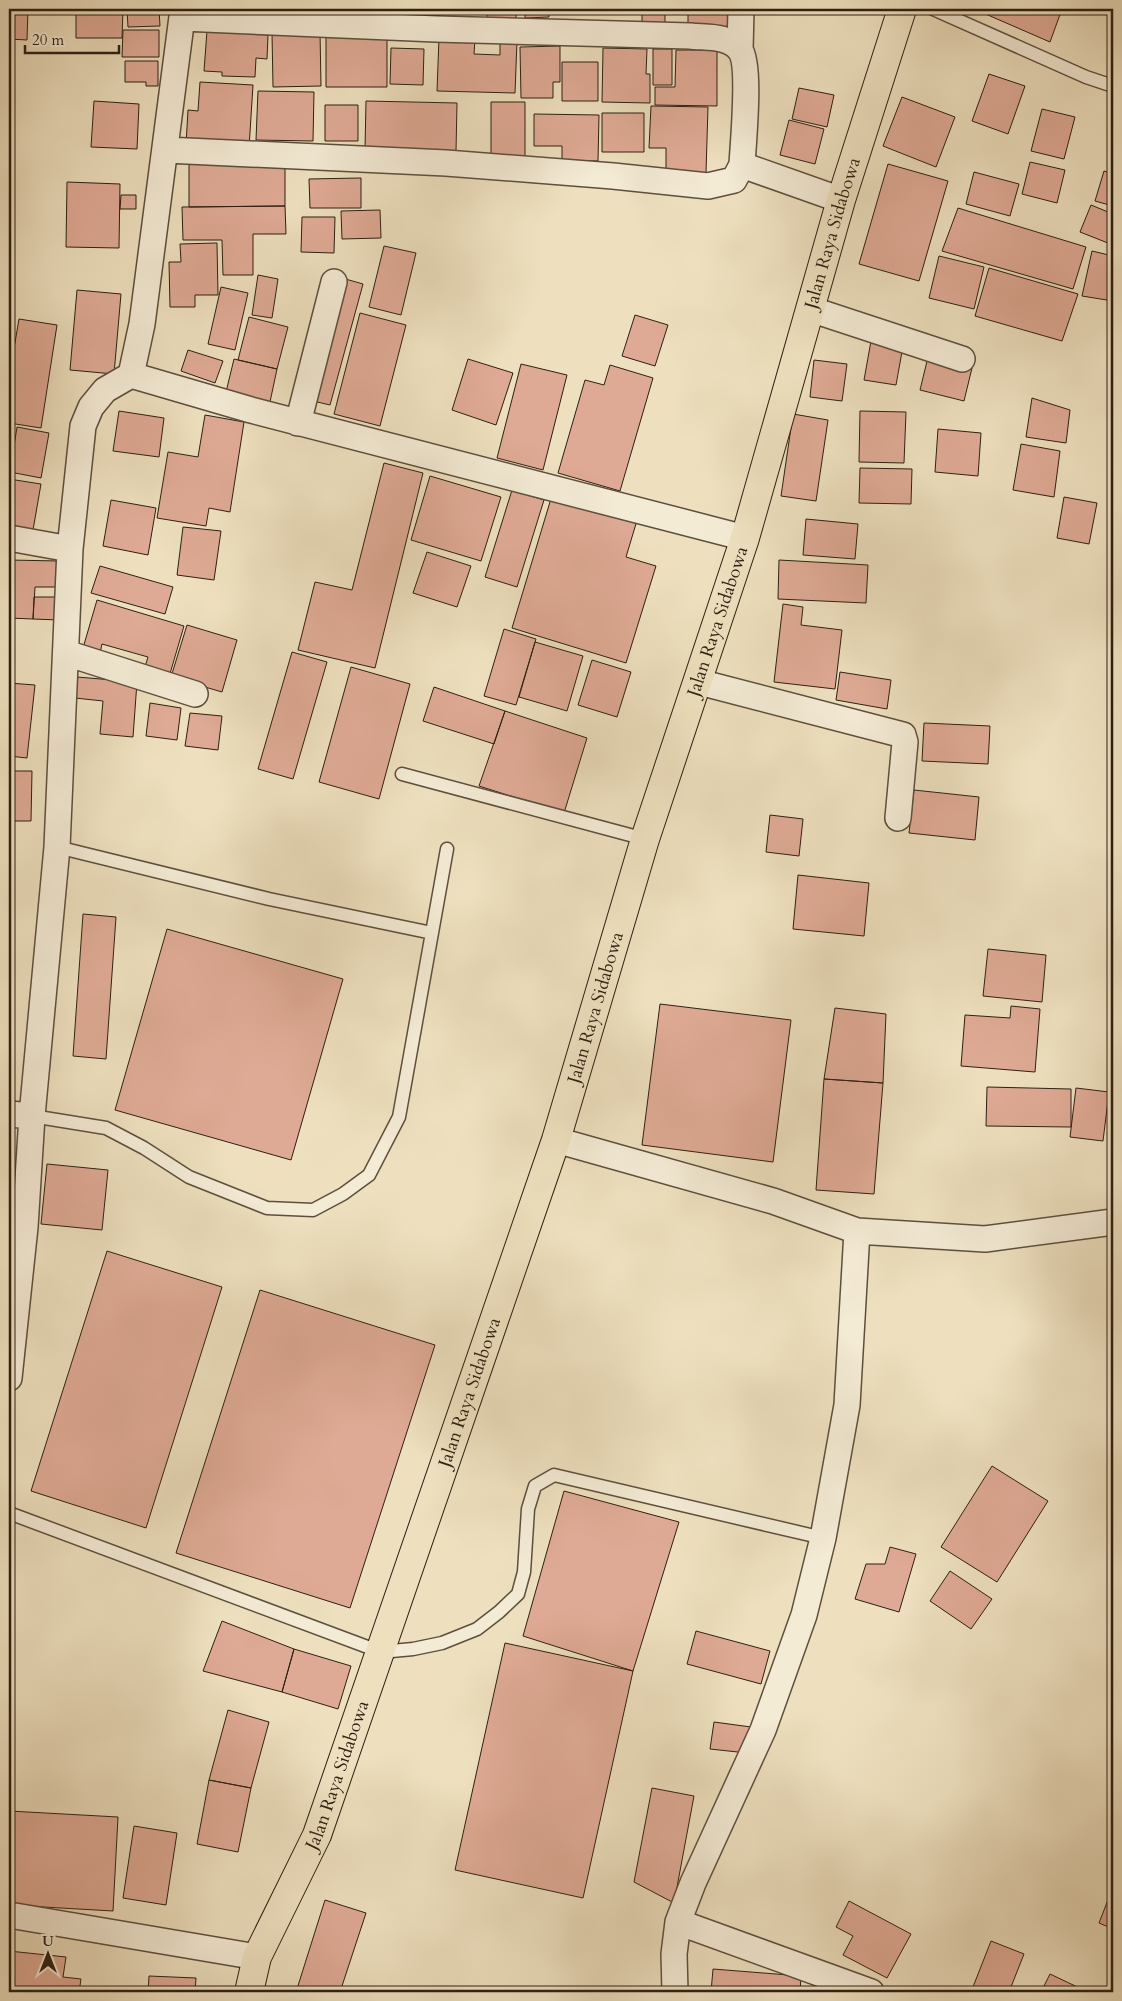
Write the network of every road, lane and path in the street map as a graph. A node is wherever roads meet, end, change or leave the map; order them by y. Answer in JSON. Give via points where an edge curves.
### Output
{"nodes":[{"id":1,"x":741,"y":9,"type":"edge"},
{"id":2,"x":902,"y":9,"type":"edge"},
{"id":3,"x":933,"y":9,"type":"edge"},
{"id":4,"x":182,"y":13,"type":"edge"},
{"id":5,"x":436,"y":19,"type":"edge"},
{"id":6,"x":740,"y":50,"type":"junction"},
{"id":7,"x":1113,"y":86,"type":"edge"},
{"id":8,"x":166,"y":150,"type":"junction"},
{"id":9,"x":742,"y":165,"type":"junction"},
{"id":10,"x":841,"y":200,"type":"junction"},
{"id":11,"x":334,"y":282,"type":"dead end"},
{"id":12,"x":810,"y":309,"type":"junction"},
{"id":13,"x":962,"y":359,"type":"dead end"},
{"id":14,"x":131,"y":375,"type":"junction"},
{"id":15,"x":298,"y":423,"type":"junction"},
{"id":16,"x":9,"y":538,"type":"edge"},
{"id":17,"x":745,"y":538,"type":"junction"},
{"id":18,"x":70,"y":548,"type":"junction"},
{"id":19,"x":66,"y":653,"type":"junction"},
{"id":20,"x":699,"y":682,"type":"junction"},
{"id":21,"x":195,"y":694,"type":"dead end"},
{"id":22,"x":402,"y":774,"type":"dead end"},
{"id":23,"x":898,"y":818,"type":"dead end"},
{"id":24,"x":645,"y":838,"type":"junction"},
{"id":25,"x":57,"y":847,"type":"junction"},
{"id":26,"x":447,"y":849,"type":"dead end"},
{"id":27,"x":432,"y":933,"type":"junction"},
{"id":28,"x":21,"y":1115,"type":"edge"},
{"id":29,"x":556,"y":1140,"type":"junction"},
{"id":30,"x":1113,"y":1222,"type":"edge"},
{"id":31,"x":857,"y":1231,"type":"junction"},
{"id":32,"x":9,"y":1378,"type":"edge"},
{"id":33,"x":9,"y":1513,"type":"edge"},
{"id":34,"x":823,"y":1538,"type":"junction"},
{"id":35,"x":381,"y":1652,"type":"junction"},
{"id":36,"x":9,"y":1916,"type":"edge"},
{"id":37,"x":678,"y":1922,"type":"junction"},
{"id":38,"x":257,"y":1957,"type":"junction"},
{"id":39,"x":249,"y":1992,"type":"edge"},
{"id":40,"x":675,"y":1992,"type":"edge"},
{"id":41,"x":871,"y":1992,"type":"edge"}],
"edges":[{"from":1,"to":6,"type":"street"},
{"from":2,"to":10,"type":"highway","name":"Jalan Raya Sidabowa"},
{"from":3,"to":7,"type":"lane"},
{"from":4,"to":5,"type":"street"},
{"from":4,"to":8,"type":"street"},
{"from":5,"to":6,"type":"street","via":[[690,36],[726,40]]},
{"from":6,"to":9,"type":"street","via":[[745,69]]},
{"from":8,"to":9,"type":"street","via":[[456,164],[708,186],[734,180]]},
{"from":8,"to":14,"type":"street","via":[[142,324]]},
{"from":9,"to":10,"type":"street"},
{"from":10,"to":12,"type":"highway","name":"Jalan Raya Sidabowa"},
{"from":11,"to":15,"type":"street"},
{"from":12,"to":13,"type":"street"},
{"from":12,"to":17,"type":"highway","name":"Jalan Raya Sidabowa"},
{"from":14,"to":15,"type":"street"},
{"from":14,"to":18,"type":"street","via":[[105,390],[91,407],[83,426]]},
{"from":15,"to":17,"type":"street"},
{"from":16,"to":18,"type":"street"},
{"from":17,"to":20,"type":"highway","name":"Jalan Raya Sidabowa"},
{"from":18,"to":19,"type":"street"},
{"from":19,"to":21,"type":"street"},
{"from":19,"to":25,"type":"street"},
{"from":20,"to":23,"type":"street","via":[[903,735]]},
{"from":20,"to":24,"type":"highway","name":"Jalan Raya Sidabowa"},
{"from":22,"to":24,"type":"lane"},
{"from":24,"to":29,"type":"highway","name":"Jalan Raya Sidabowa"},
{"from":25,"to":27,"type":"lane","via":[[269,899]]},
{"from":25,"to":28,"type":"street"},
{"from":26,"to":27,"type":"lane"},
{"from":27,"to":28,"type":"lane","via":[[399,1116],[369,1174],[343,1194],[312,1210],[267,1208],[188,1177],[106,1128]]},
{"from":28,"to":32,"type":"street","via":[[25,1227]]},
{"from":29,"to":31,"type":"street","via":[[772,1202]]},
{"from":29,"to":35,"type":"highway","name":"Jalan Raya Sidabowa"},
{"from":30,"to":31,"type":"street","via":[[985,1239]]},
{"from":31,"to":34,"type":"street","via":[[847,1406]]},
{"from":33,"to":35,"type":"lane"},
{"from":34,"to":35,"type":"lane","via":[[554,1475],[535,1486],[528,1508],[524,1572],[518,1594],[477,1629],[442,1643]]},
{"from":34,"to":37,"type":"street","via":[[804,1615],[763,1730]]},
{"from":35,"to":38,"type":"highway","name":"Jalan Raya Sidabowa","via":[[317,1835]]},
{"from":36,"to":38,"type":"street"},
{"from":37,"to":40,"type":"street","via":[[674,1954]]},
{"from":37,"to":41,"type":"street"},
{"from":38,"to":39,"type":"highway","name":"Jalan Raya Sidabowa"}]}
